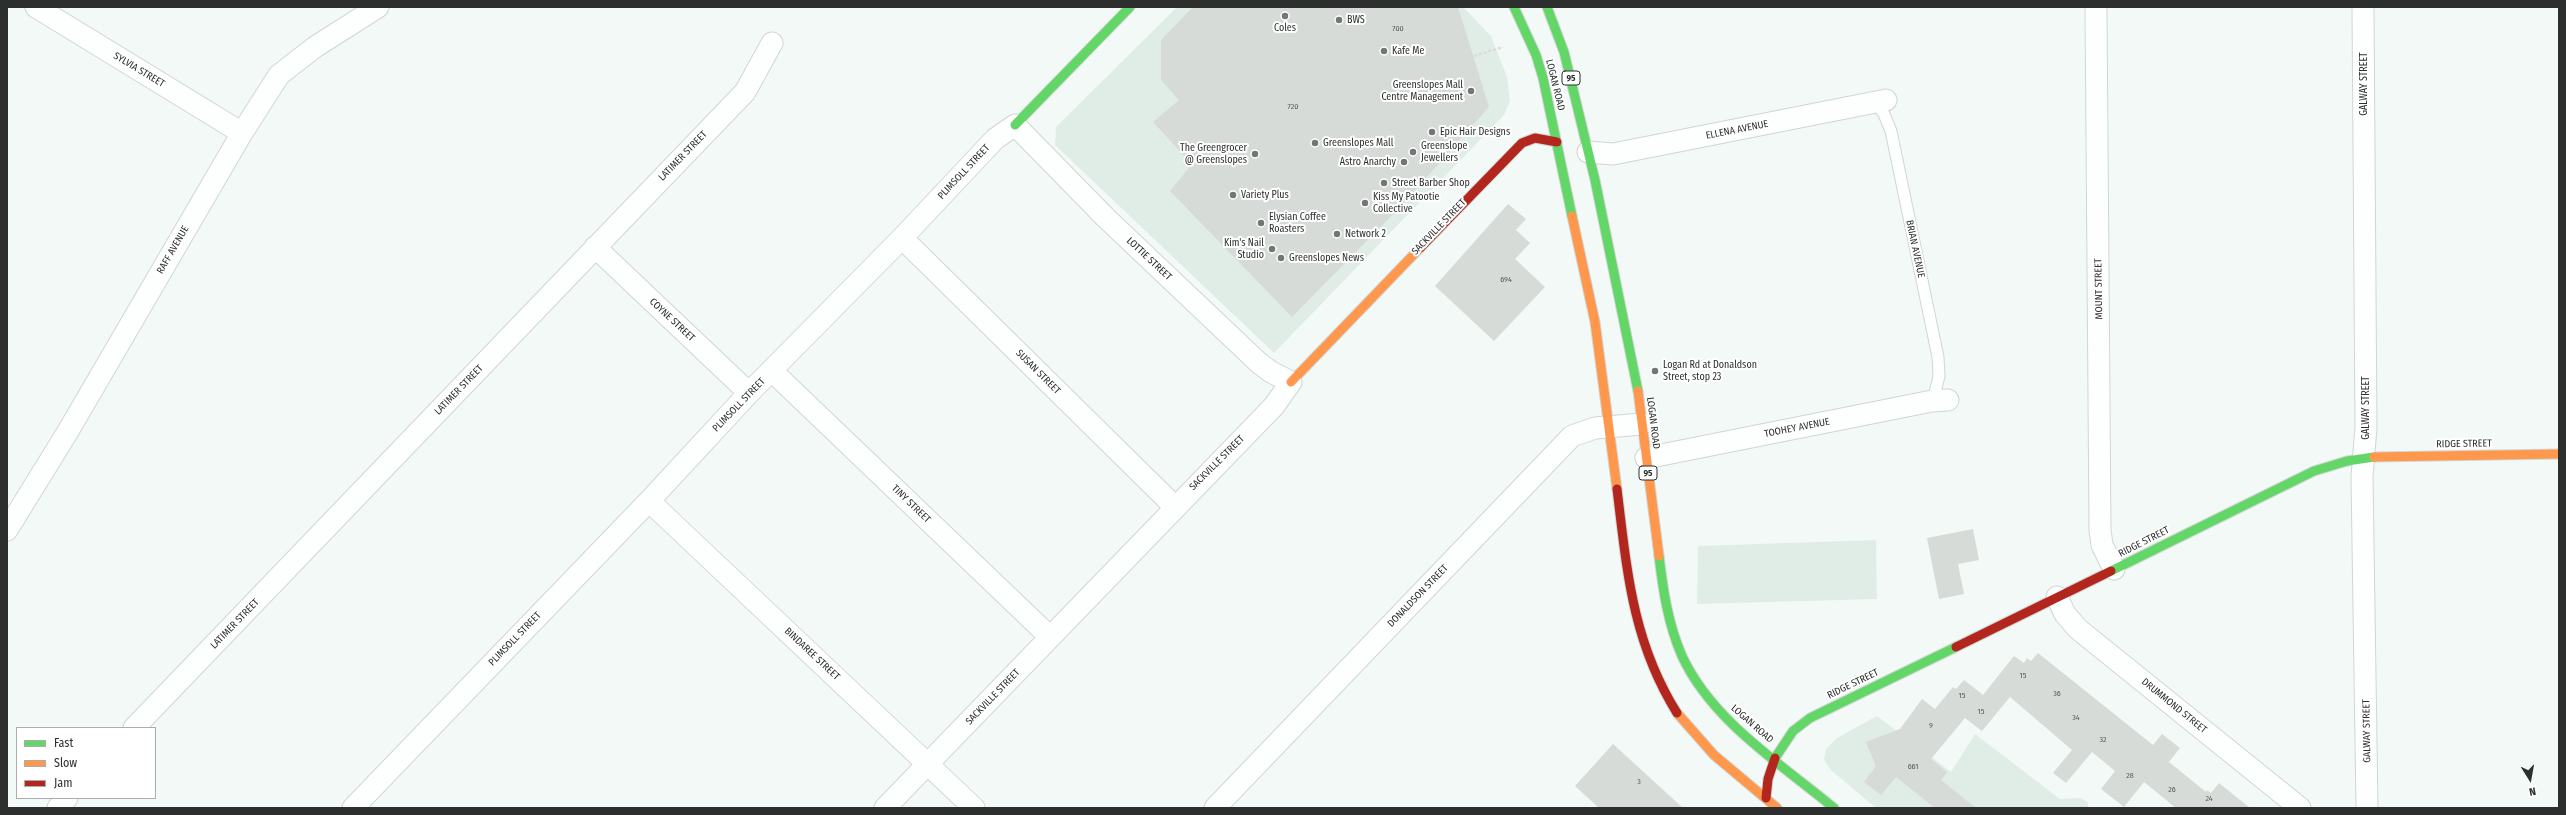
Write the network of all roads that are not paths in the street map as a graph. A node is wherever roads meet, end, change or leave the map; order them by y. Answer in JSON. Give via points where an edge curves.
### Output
{"nodes":[{"id":1,"x":36,"y":7,"type":"edge"},
{"id":2,"x":378,"y":7,"type":"edge"},
{"id":3,"x":1130,"y":7,"type":"edge"},
{"id":4,"x":1514,"y":7,"type":"edge"},
{"id":5,"x":1547,"y":7,"type":"edge"},
{"id":6,"x":2096,"y":7,"type":"edge"},
{"id":7,"x":2363,"y":7,"type":"edge"},
{"id":8,"x":772,"y":43,"type":"dead end"},
{"id":9,"x":1881,"y":101,"type":"joint"},
{"id":10,"x":1015,"y":125,"type":"junction"},
{"id":11,"x":242,"y":133,"type":"junction"},
{"id":12,"x":1561,"y":143,"type":"junction"},
{"id":13,"x":1584,"y":150,"type":"junction"},
{"id":14,"x":902,"y":238,"type":"junction"},
{"id":15,"x":595,"y":247,"type":"junction"},
{"id":16,"x":772,"y":371,"type":"junction"},
{"id":17,"x":1291,"y":382,"type":"junction"},
{"id":18,"x":749,"y":393,"type":"junction"},
{"id":19,"x":1941,"y":400,"type":"joint"},
{"id":20,"x":1642,"y":424,"type":"junction"},
{"id":21,"x":1610,"y":427,"type":"junction"},
{"id":22,"x":2559,"y":454,"type":"edge"},
{"id":23,"x":2364,"y":458,"type":"junction"},
{"id":24,"x":1640,"y":459,"type":"junction"},
{"id":25,"x":649,"y":501,"type":"junction"},
{"id":26,"x":1174,"y":506,"type":"junction"},
{"id":27,"x":7,"y":530,"type":"edge"},
{"id":28,"x":2114,"y":569,"type":"junction"},
{"id":29,"x":2057,"y":597,"type":"junction"},
{"id":30,"x":1050,"y":637,"type":"junction"},
{"id":31,"x":135,"y":727,"type":"edge"},
{"id":32,"x":1775,"y":758,"type":"junction"},
{"id":33,"x":928,"y":764,"type":"junction"},
{"id":34,"x":1766,"y":798,"type":"junction"},
{"id":35,"x":66,"y":799,"type":"edge"},
{"id":36,"x":1224,"y":805,"type":"edge"},
{"id":37,"x":58,"y":808,"type":"edge"},
{"id":38,"x":353,"y":808,"type":"edge"},
{"id":39,"x":885,"y":808,"type":"edge"},
{"id":40,"x":974,"y":808,"type":"edge"},
{"id":41,"x":1759,"y":808,"type":"edge"},
{"id":42,"x":1777,"y":808,"type":"edge"},
{"id":43,"x":1834,"y":808,"type":"edge"},
{"id":44,"x":2300,"y":808,"type":"edge"},
{"id":45,"x":2367,"y":808,"type":"edge"}],
"edges":[{"from":1,"to":11,"type":"street","name":"SYLVIA STREET"},
{"from":2,"to":11,"type":"street","name":"RAFF AVENUE","via":[[279,75]]},
{"from":3,"to":10,"type":"main road","name":"PLIMSOLL STREET"},
{"from":4,"to":12,"type":"main road","name":"LOGAN ROAD","via":[[1536,54]]},
{"from":5,"to":13,"type":"main road","name":"LOGAN ROAD","number":"95","via":[[1564,52]]},
{"from":6,"to":28,"type":"street","name":"MOUNT STREET","via":[[2100,530],[2102,545]]},
{"from":7,"to":23,"type":"street","name":"GALWAY STREET","via":[[2366,428]]},
{"from":8,"to":15,"type":"street","name":"LATIMER STREET","via":[[748,89]]},
{"from":9,"to":13,"type":"street","name":"ELLENA AVENUE","via":[[1614,154]]},
{"from":9,"to":19,"type":"lane","name":"BRIAN AVENUE","via":[[1891,131],[1938,357]]},
{"from":10,"to":14,"type":"street","name":"PLIMSOLL STREET","via":[[995,139]]},
{"from":10,"to":17,"type":"street","name":"LOTTIE STREET","via":[[1106,218],[1259,363]]},
{"from":11,"to":27,"type":"street","name":"RAFF AVENUE"},
{"from":12,"to":17,"type":"main road","name":"SACKVILLE STREET","via":[[1535,138],[1522,143]]},
{"from":12,"to":21,"type":"main road","name":"LOGAN ROAD","via":[[1595,322]]},
{"from":13,"to":20,"type":"main road","name":"LOGAN ROAD","number":"95","via":[[1628,334]]},
{"from":14,"to":16,"type":"street","name":"PLIMSOLL STREET"},
{"from":14,"to":26,"type":"street","name":"SUSAN STREET"},
{"from":15,"to":18,"type":"street","name":"COYNE STREET"},
{"from":15,"to":31,"type":"street","name":"LATIMER STREET"},
{"from":16,"to":18,"type":"street","name":"PLIMSOLL STREET"},
{"from":16,"to":30,"type":"street","name":"TINY STREET"},
{"from":17,"to":26,"type":"street","name":"SACKVILLE STREET","via":[[1274,406]]},
{"from":18,"to":25,"type":"street","name":"PLIMSOLL STREET"},
{"from":19,"to":24,"type":"street","name":"TOOHEY AVENUE"},
{"from":20,"to":21,"type":"street","name":"DONALDSON STREET"},
{"from":20,"to":24,"type":"main road","name":"LOGAN ROAD","number":"95"},
{"from":21,"to":34,"type":"main road","name":"LOGAN ROAD","via":[[1618,462],[1635,621],[1654,676],[1667,698],[1705,746]]},
{"from":21,"to":36,"type":"street","name":"DONALDSON STREET","via":[[1579,432],[1562,446]]},
{"from":22,"to":23,"type":"main road","name":"RIDGE STREET"},
{"from":23,"to":28,"type":"main road","name":"RIDGE STREET","via":[[2332,464],[2290,481]]},
{"from":23,"to":45,"type":"street","name":"GALWAY STREET","via":[[2362,476]]},
{"from":24,"to":32,"type":"main road","name":"LOGAN ROAD","number":"95","via":[[1664,599],[1678,646],[1692,674],[1714,704]]},
{"from":25,"to":33,"type":"street","name":"BINDAREE STREET"},
{"from":25,"to":38,"type":"street","name":"PLIMSOLL STREET"},
{"from":26,"to":30,"type":"street","name":"SACKVILLE STREET"},
{"from":28,"to":29,"type":"main road","name":"RIDGE STREET"},
{"from":29,"to":32,"type":"main road","name":"RIDGE STREET","via":[[1810,718],[1793,731]]},
{"from":29,"to":44,"type":"street","name":"DRUMMOND STREET","via":[[2065,614],[2078,629]]},
{"from":30,"to":33,"type":"street","name":"SACKVILLE STREET"},
{"from":32,"to":34,"type":"main road","name":"RIDGE STREET","via":[[1768,779]]},
{"from":32,"to":43,"type":"main road","name":"LOGAN ROAD","number":"95"},
{"from":33,"to":39,"type":"street","name":"SACKVILLE STREET"},
{"from":33,"to":40,"type":"street","name":"BINDAREE STREET"},
{"from":34,"to":41,"type":"lane"},
{"from":34,"to":42,"type":"main road","name":"LOGAN ROAD"},
{"from":35,"to":37,"type":"street"}]}
